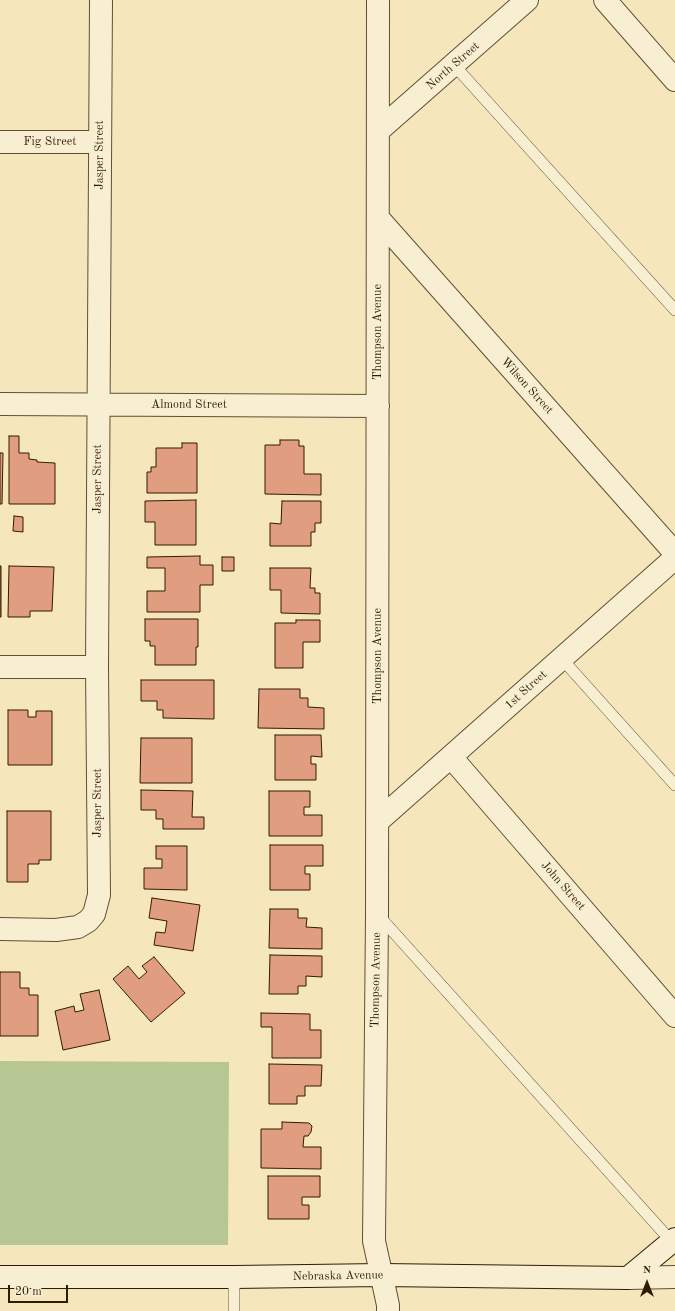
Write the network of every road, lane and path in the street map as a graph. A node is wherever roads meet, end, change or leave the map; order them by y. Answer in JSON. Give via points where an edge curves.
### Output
{"nodes":[{"id":1,"x":101,"y":0,"type":"edge"},
{"id":2,"x":378,"y":0,"type":"edge"},
{"id":3,"x":527,"y":0,"type":"edge"},
{"id":4,"x":605,"y":0,"type":"edge"},
{"id":5,"x":454,"y":65,"type":"junction"},
{"id":6,"x":675,"y":80,"type":"edge"},
{"id":7,"x":378,"y":131,"type":"junction"},
{"id":8,"x":0,"y":142,"type":"edge"},
{"id":9,"x":100,"y":142,"type":"junction"},
{"id":10,"x":378,"y":218,"type":"junction"},
{"id":11,"x":675,"y":310,"type":"edge"},
{"id":12,"x":0,"y":404,"type":"edge"},
{"id":13,"x":99,"y":405,"type":"junction"},
{"id":14,"x":378,"y":406,"type":"junction"},
{"id":15,"x":675,"y":553,"type":"edge"},
{"id":16,"x":675,"y":558,"type":"edge"},
{"id":17,"x":562,"y":659,"type":"junction"},
{"id":18,"x":0,"y":667,"type":"edge"},
{"id":19,"x":97,"y":667,"type":"junction"},
{"id":20,"x":451,"y":757,"type":"junction"},
{"id":21,"x":675,"y":785,"type":"edge"},
{"id":22,"x":377,"y":822,"type":"junction"},
{"id":23,"x":377,"y":914,"type":"junction"},
{"id":24,"x":0,"y":929,"type":"edge"},
{"id":25,"x":675,"y":1016,"type":"edge"},
{"id":26,"x":674,"y":1241,"type":"edge"},
{"id":27,"x":381,"y":1276,"type":"junction"},
{"id":28,"x":0,"y":1277,"type":"edge"},
{"id":29,"x":234,"y":1277,"type":"junction"},
{"id":30,"x":675,"y":1277,"type":"edge"},
{"id":31,"x":628,"y":1278,"type":"junction"},
{"id":32,"x":234,"y":1311,"type":"edge"},
{"id":33,"x":388,"y":1311,"type":"edge"}],
"edges":[{"from":1,"to":9,"type":"street","name":"Jasper Street"},
{"from":2,"to":7,"type":"street","name":"Thompson Avenue"},
{"from":3,"to":5,"type":"street","name":"North Street"},
{"from":4,"to":6,"type":"street"},
{"from":5,"to":7,"type":"street","name":"North Street"},
{"from":5,"to":11,"type":"lane"},
{"from":7,"to":10,"type":"street","name":"Thompson Avenue"},
{"from":8,"to":9,"type":"street","name":"Fig Street"},
{"from":9,"to":13,"type":"street","name":"Jasper Street"},
{"from":10,"to":14,"type":"street","name":"Thompson Avenue"},
{"from":10,"to":15,"type":"street","name":"Wilson Street"},
{"from":12,"to":13,"type":"street","name":"Almond Street"},
{"from":13,"to":14,"type":"street","name":"Almond Street"},
{"from":13,"to":19,"type":"street","name":"Jasper Street"},
{"from":14,"to":22,"type":"street","name":"Thompson Avenue"},
{"from":16,"to":17,"type":"street","name":"1st Street"},
{"from":17,"to":20,"type":"street","name":"1st Street"},
{"from":17,"to":21,"type":"lane"},
{"from":18,"to":19,"type":"street"},
{"from":19,"to":24,"type":"street","name":"Jasper Street","via":[[99,895],[94,914],[78,927],[56,930]]},
{"from":20,"to":22,"type":"street","name":"1st Street"},
{"from":20,"to":25,"type":"street","name":"John Street"},
{"from":22,"to":23,"type":"street","name":"Thompson Avenue"},
{"from":23,"to":26,"type":"lane"},
{"from":23,"to":27,"type":"street","name":"Thompson Avenue","via":[[374,1241]]},
{"from":26,"to":31,"type":"street"},
{"from":27,"to":29,"type":"street","name":"Nebraska Avenue"},
{"from":27,"to":31,"type":"street","name":"Nebraska Avenue"},
{"from":27,"to":33,"type":"street","name":"Thompson Avenue"},
{"from":28,"to":29,"type":"street","name":"Nebraska Avenue"},
{"from":29,"to":32,"type":"lane"},
{"from":30,"to":31,"type":"street","name":"Nebraska Avenue"}]}
